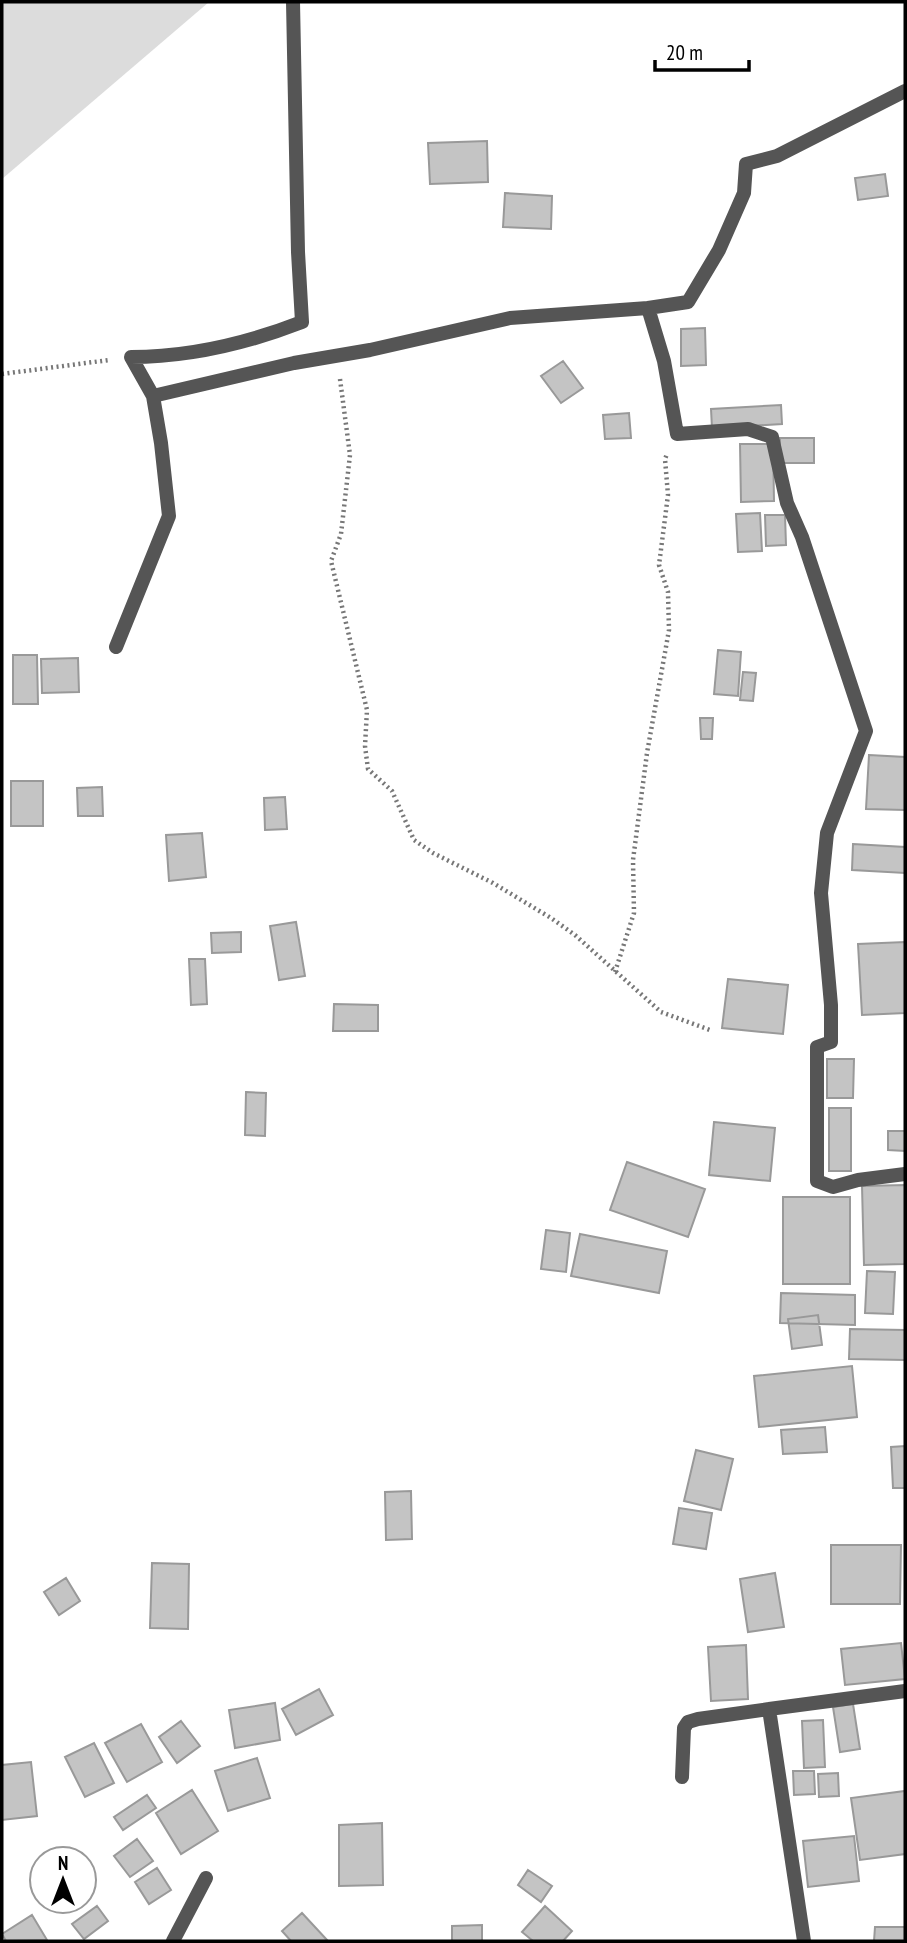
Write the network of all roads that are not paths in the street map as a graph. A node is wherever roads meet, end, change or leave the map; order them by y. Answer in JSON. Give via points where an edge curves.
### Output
{"nodes":[{"id":1,"x":293,"y":2,"type":"edge"},
{"id":2,"x":905,"y":91,"type":"edge"},
{"id":3,"x":648,"y":308,"type":"junction"},
{"id":4,"x":153,"y":396,"type":"junction"},
{"id":5,"x":116,"y":647,"type":"dead end"},
{"id":6,"x":905,"y":1174,"type":"edge"},
{"id":7,"x":905,"y":1690,"type":"edge"},
{"id":8,"x":769,"y":1709,"type":"junction"},
{"id":9,"x":682,"y":1776,"type":"dead end"},
{"id":10,"x":206,"y":1878,"type":"dead end"},
{"id":11,"x":173,"y":1941,"type":"edge"},
{"id":12,"x":804,"y":1941,"type":"edge"}],
"edges":[{"from":1,"to":4,"type":"street","via":[[302,322],[266,337],[209,349],[131,357]]},
{"from":2,"to":3,"type":"street","via":[[776,156],[746,164],[744,193],[719,250],[688,302]]},
{"from":3,"to":4,"type":"street","via":[[510,318]]},
{"from":3,"to":6,"type":"street","via":[[664,361],[677,434],[748,429],[772,437],[787,503],[866,731],[826,845],[821,892],[831,1042],[817,1047],[817,1181],[833,1186]]},
{"from":4,"to":5,"type":"street","via":[[169,516]]},
{"from":7,"to":8,"type":"street"},
{"from":8,"to":9,"type":"street","via":[[688,1722]]},
{"from":8,"to":12,"type":"street"},
{"from":10,"to":11,"type":"street"}]}
